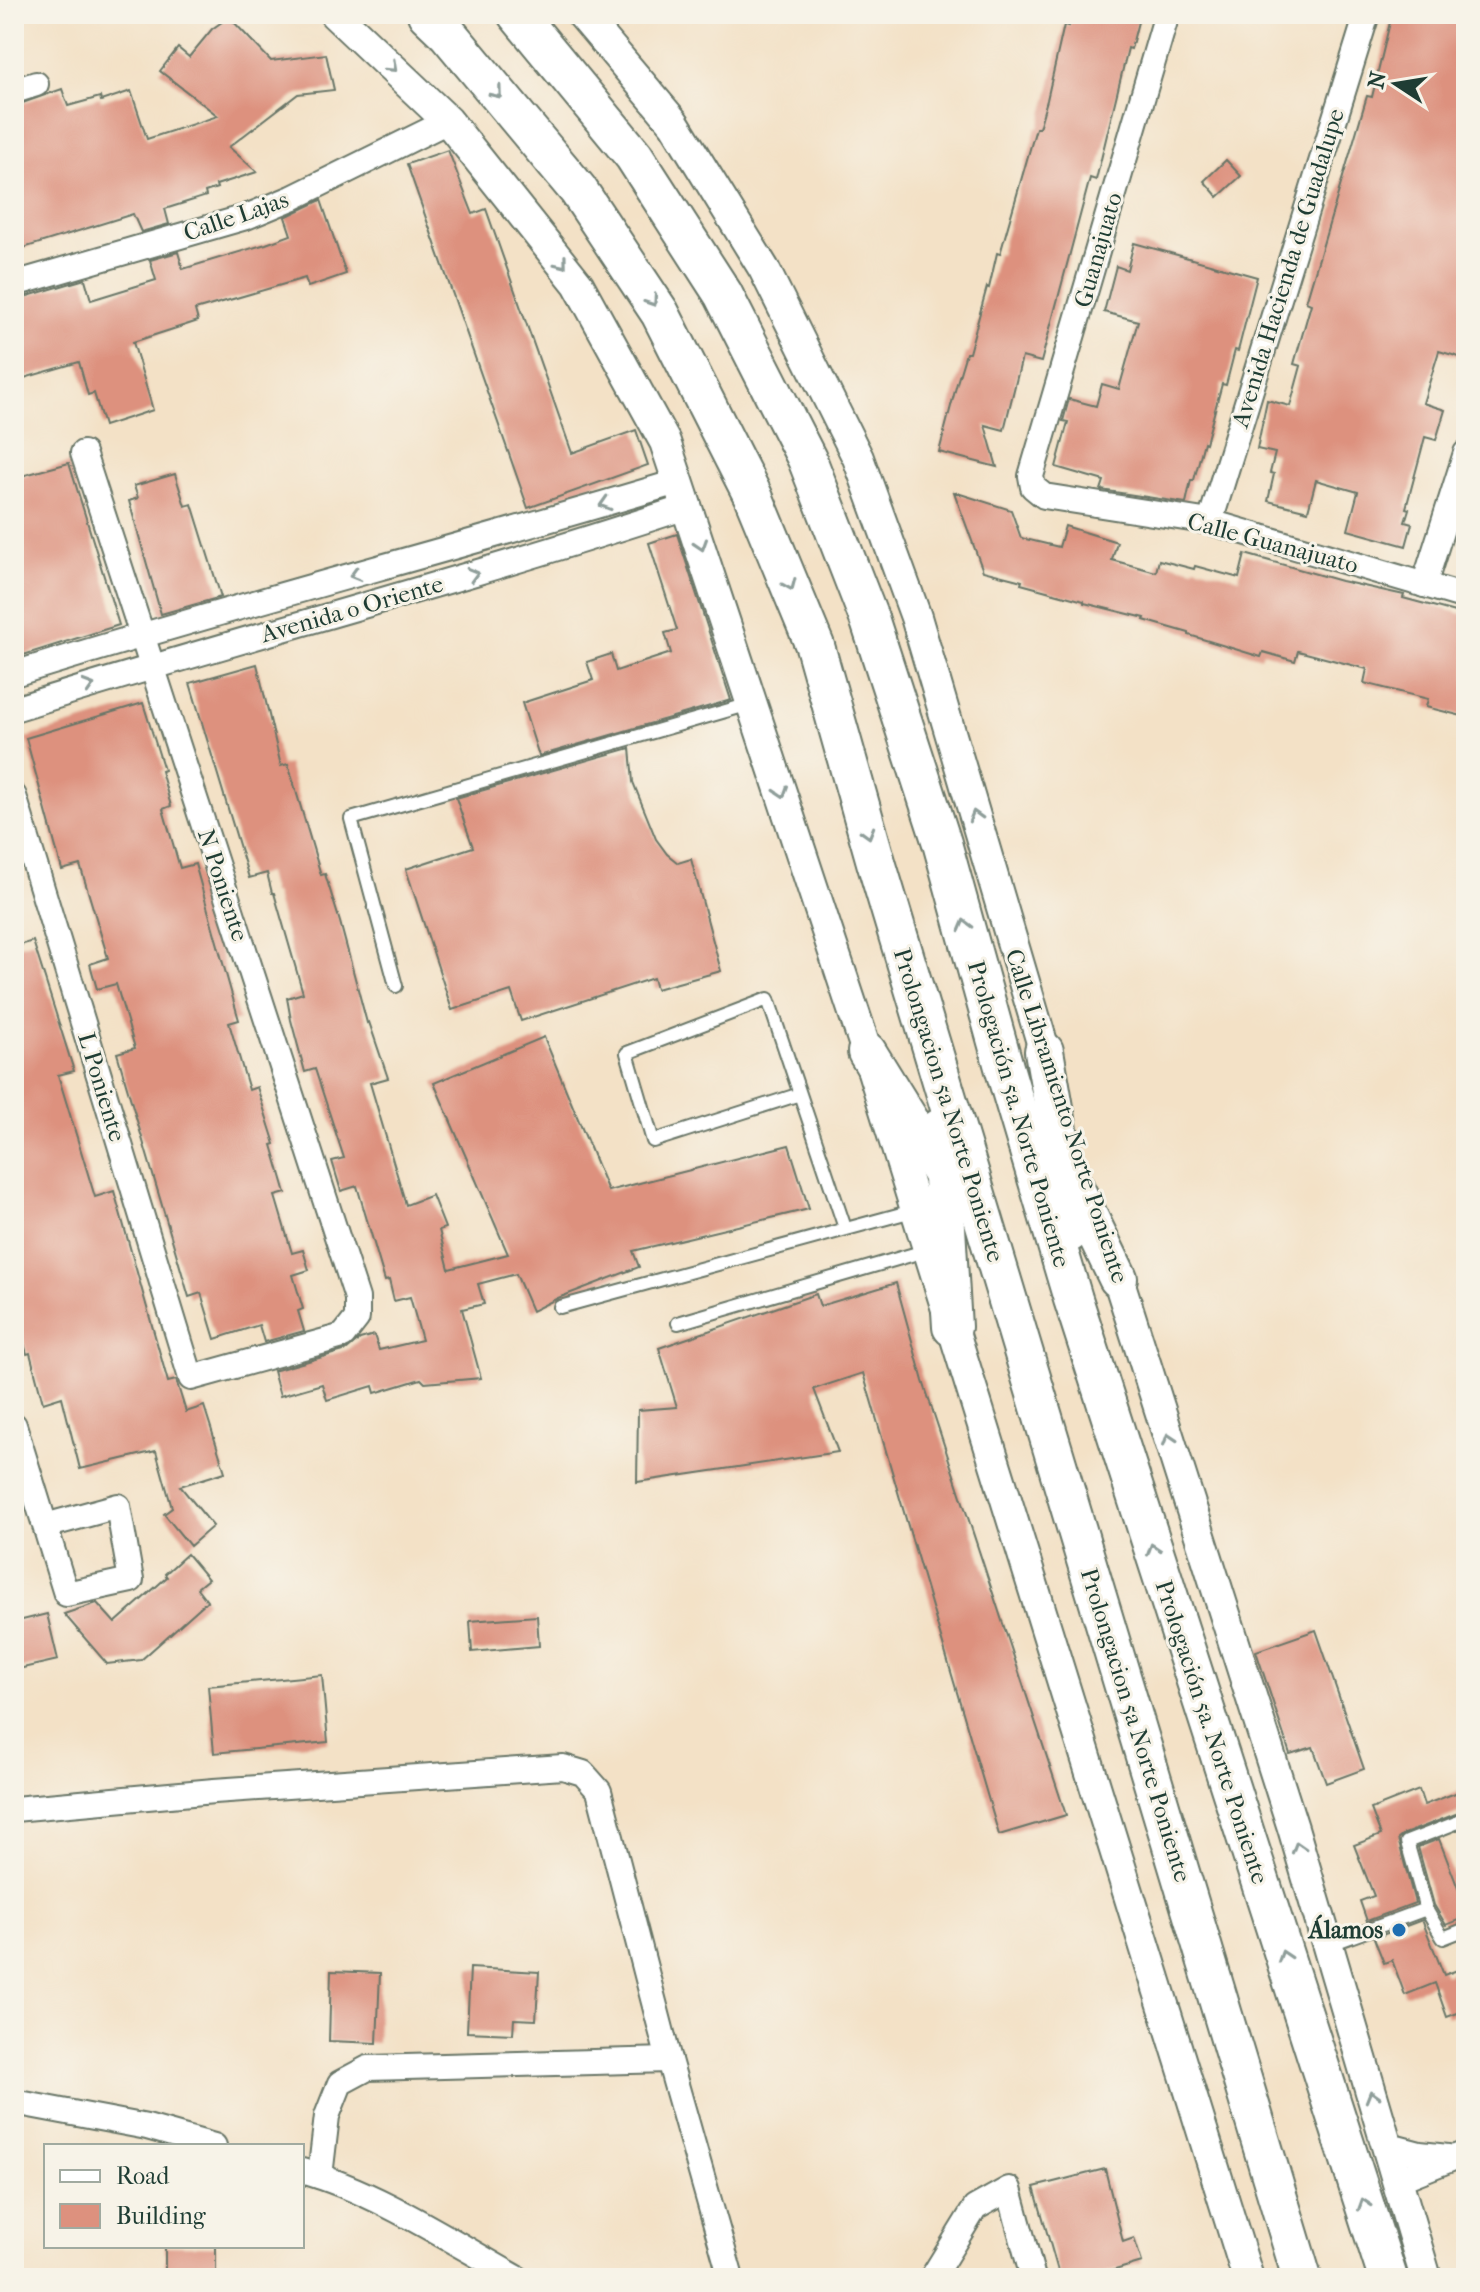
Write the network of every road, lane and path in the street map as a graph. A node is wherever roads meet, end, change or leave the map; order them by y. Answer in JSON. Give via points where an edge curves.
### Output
{"nodes":[{"id":1,"x":335,"y":14,"type":"edge"},
{"id":2,"x":427,"y":14,"type":"edge"},
{"id":3,"x":517,"y":14,"type":"edge"},
{"id":4,"x":582,"y":14,"type":"edge"},
{"id":5,"x":1167,"y":14,"type":"edge"},
{"id":6,"x":1367,"y":14,"type":"edge"},
{"id":7,"x":448,"y":121,"type":"junction"},
{"id":8,"x":14,"y":284,"type":"edge"},
{"id":9,"x":83,"y":453,"type":"dead end"},
{"id":10,"x":1466,"y":453,"type":"edge"},
{"id":11,"x":1033,"y":487,"type":"joint"},
{"id":12,"x":684,"y":494,"type":"junction"},
{"id":13,"x":1210,"y":522,"type":"junction"},
{"id":14,"x":1424,"y":585,"type":"junction"},
{"id":15,"x":1466,"y":597,"type":"edge"},
{"id":16,"x":142,"y":634,"type":"junction"},
{"id":17,"x":152,"y":666,"type":"junction"},
{"id":18,"x":14,"y":674,"type":"edge"},
{"id":19,"x":753,"y":703,"type":"junction"},
{"id":20,"x":14,"y":709,"type":"edge"},
{"id":21,"x":14,"y":796,"type":"edge"},
{"id":22,"x":396,"y":986,"type":"dead end"},
{"id":23,"x":1044,"y":1051,"type":"junction"},
{"id":24,"x":867,"y":1052,"type":"junction"},
{"id":25,"x":936,"y":1061,"type":"junction"},
{"id":26,"x":1004,"y":1067,"type":"junction"},
{"id":27,"x":800,"y":1094,"type":"junction"},
{"id":28,"x":1065,"y":1170,"type":"junction"},
{"id":29,"x":943,"y":1175,"type":"junction"},
{"id":30,"x":916,"y":1210,"type":"junction"},
{"id":31,"x":845,"y":1228,"type":"junction"},
{"id":32,"x":928,"y":1250,"type":"junction"},
{"id":33,"x":997,"y":1265,"type":"junction"},
{"id":34,"x":1118,"y":1278,"type":"junction"},
{"id":35,"x":1073,"y":1299,"type":"junction"},
{"id":36,"x":560,"y":1307,"type":"dead end"},
{"id":37,"x":678,"y":1323,"type":"dead end"},
{"id":38,"x":952,"y":1327,"type":"junction"},
{"id":39,"x":191,"y":1378,"type":"joint"},
{"id":40,"x":14,"y":1425,"type":"edge"},
{"id":41,"x":45,"y":1526,"type":"dead end"},
{"id":42,"x":14,"y":1809,"type":"edge"},
{"id":43,"x":1466,"y":1819,"type":"edge"},
{"id":44,"x":1426,"y":1909,"type":"junction"},
{"id":45,"x":1466,"y":1929,"type":"edge"},
{"id":46,"x":1328,"y":1945,"type":"junction"},
{"id":47,"x":669,"y":2060,"type":"junction"},
{"id":48,"x":14,"y":2102,"type":"edge"},
{"id":49,"x":207,"y":2144,"type":"edge"},
{"id":50,"x":1386,"y":2145,"type":"junction"},
{"id":51,"x":1460,"y":2155,"type":"edge"},
{"id":52,"x":311,"y":2173,"type":"edge"},
{"id":53,"x":1398,"y":2180,"type":"junction"},
{"id":54,"x":517,"y":2278,"type":"edge"},
{"id":55,"x":731,"y":2278,"type":"edge"},
{"id":56,"x":932,"y":2278,"type":"edge"},
{"id":57,"x":1033,"y":2278,"type":"edge"},
{"id":58,"x":1248,"y":2278,"type":"edge"},
{"id":59,"x":1302,"y":2278,"type":"edge"},
{"id":60,"x":1388,"y":2278,"type":"edge"},
{"id":61,"x":1426,"y":2278,"type":"edge"}],
"edges":[{"from":1,"to":7,"type":"street","one_way":true},
{"from":2,"to":25,"type":"main road","name":"Prolongacion 5a Norte Poniente","one_way":true,"via":[[586,203],[660,313],[753,496],[815,646]]},
{"from":26,"to":3,"type":"main road","name":"Prologación 5a. Norte Poniente","one_way":true,"via":[[942,843],[870,621],[807,459],[723,294],[634,156]]},
{"from":23,"to":4,"type":"street","name":"Calle Libramiento Norte Poniente","one_way":true,"via":[[916,617],[858,458],[756,255],[674,123]]},
{"from":5,"to":11,"type":"street","name":"Guanajuato","via":[[1031,476]]},
{"from":6,"to":13,"type":"street","name":"Avenida Hacienda de Guadalupe"},
{"from":7,"to":8,"type":"street","name":"Calle Lajas","via":[[246,217]]},
{"from":7,"to":12,"type":"street","one_way":true,"via":[[578,284],[665,442]]},
{"from":9,"to":16,"type":"street","name":"N Poniente"},
{"from":10,"to":14,"type":"street"},
{"from":11,"to":13,"type":"street","name":"Calle Guanajuato","via":[[1044,496]]},
{"from":12,"to":16,"type":"street","name":"Avenida o Oriente","one_way":true,"via":[[524,528]]},
{"from":17,"to":12,"type":"street","name":"Avenida o Oriente","one_way":true,"via":[[548,553]]},
{"from":12,"to":19,"type":"street","one_way":true},
{"from":13,"to":14,"type":"street","name":"Calle Guanajuato"},
{"from":14,"to":15,"type":"street","name":"Calle Guanajuato"},
{"from":16,"to":17,"type":"street","name":"N Poniente"},
{"from":16,"to":18,"type":"street","name":"Avenida o Oriente"},
{"from":20,"to":17,"type":"street","name":"Avenida o Oriente","one_way":true},
{"from":17,"to":39,"type":"street","name":"N Poniente","via":[[357,1298],[357,1318],[343,1336]]},
{"from":19,"to":22,"type":"lane","via":[[351,819]]},
{"from":19,"to":24,"type":"street","one_way":true},
{"from":21,"to":39,"type":"street","name":"L Poniente"},
{"from":23,"to":28,"type":"main road"},
{"from":23,"to":34,"type":"street","name":"Calle Libramiento Norte Poniente"},
{"from":24,"to":29,"type":"main road"},
{"from":24,"to":30,"type":"street"},
{"from":25,"to":29,"type":"main road"},
{"from":25,"to":33,"type":"main road","name":"Prolongacion 5a Norte Poniente"},
{"from":26,"to":28,"type":"main road"},
{"from":26,"to":35,"type":"main road","name":"Prologación 5a. Norte Poniente"},
{"from":27,"to":27,"type":"lane","via":[[768,999],[627,1053],[653,1141]]},
{"from":27,"to":31,"type":"lane"},
{"from":28,"to":34,"type":"main road"},
{"from":28,"to":35,"type":"main road"},
{"from":29,"to":33,"type":"main road"},
{"from":29,"to":38,"type":"main road"},
{"from":30,"to":31,"type":"lane"},
{"from":30,"to":32,"type":"street"},
{"from":31,"to":36,"type":"lane"},
{"from":32,"to":37,"type":"lane"},
{"from":32,"to":38,"type":"street"},
{"from":33,"to":59,"type":"main road","name":"Prolongacion 5a Norte Poniente"},
{"from":46,"to":34,"type":"street","name":"Calle Libramiento Norte Poniente","one_way":true},
{"from":60,"to":35,"type":"main road","name":"Prologación 5a. Norte Poniente","one_way":true},
{"from":38,"to":58,"type":"street"},
{"from":40,"to":41,"type":"street"},
{"from":42,"to":47,"type":"street","via":[[563,1767],[583,1773],[599,1791]]},
{"from":43,"to":44,"type":"lane","via":[[1407,1842]]},
{"from":44,"to":45,"type":"lane","via":[[1443,1938]]},
{"from":44,"to":46,"type":"lane"},
{"from":50,"to":46,"type":"street","name":"Calle Libramiento Norte Poniente","one_way":true},
{"from":47,"to":52,"type":"street","via":[[368,2068],[340,2083]]},
{"from":47,"to":55,"type":"street"},
{"from":48,"to":49,"type":"street"},
{"from":50,"to":51,"type":"street","via":[[1420,2154]]},
{"from":50,"to":53,"type":"street","name":"Calle Libramiento Norte Poniente"},
{"from":51,"to":53,"type":"street"},
{"from":52,"to":54,"type":"street","via":[[401,2213]]},
{"from":53,"to":61,"type":"street","name":"Calle Libramiento Norte Poniente"},
{"from":56,"to":57,"type":"street","via":[[975,2208],[1009,2189]]}]}
